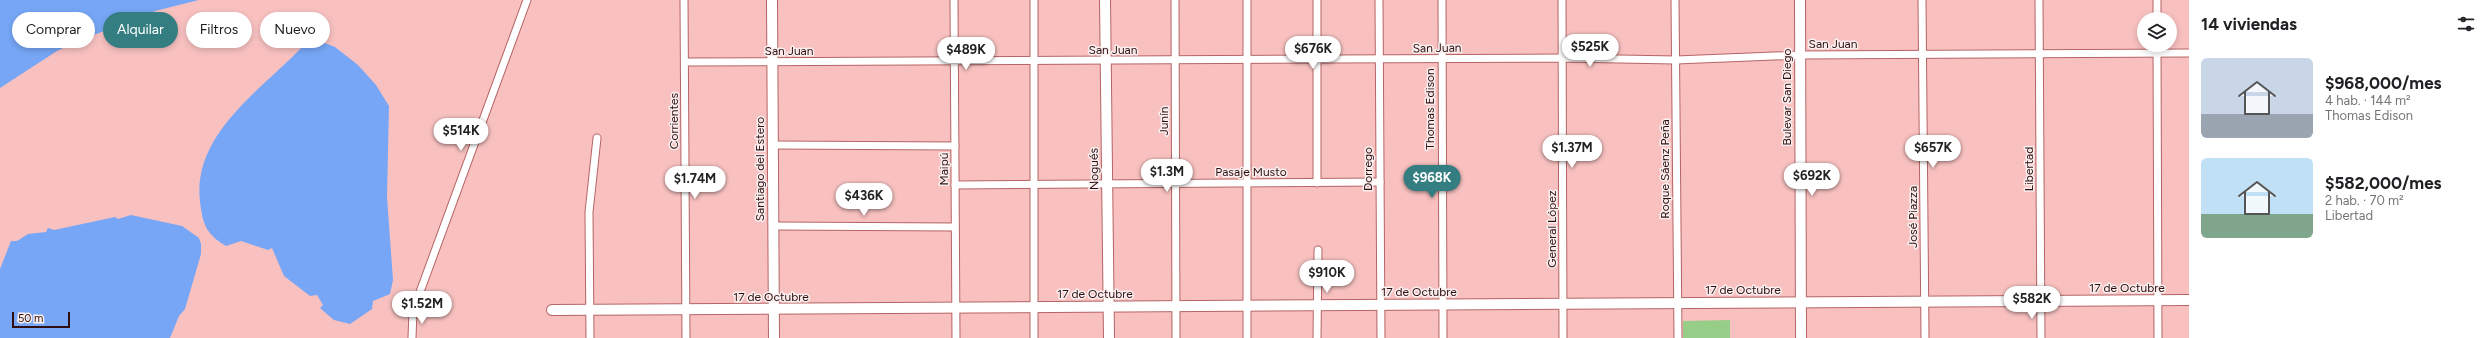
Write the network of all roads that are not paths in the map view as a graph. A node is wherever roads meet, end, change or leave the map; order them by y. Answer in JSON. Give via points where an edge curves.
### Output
{"nodes":[{"id":1,"x":528,"y":0,"type":"edge"},
{"id":2,"x":684,"y":0,"type":"edge"},
{"id":3,"x":772,"y":0,"type":"edge"},
{"id":4,"x":954,"y":0,"type":"edge"},
{"id":5,"x":1034,"y":0,"type":"edge"},
{"id":6,"x":1105,"y":0,"type":"edge"},
{"id":7,"x":1175,"y":0,"type":"edge"},
{"id":8,"x":1247,"y":0,"type":"edge"},
{"id":9,"x":1317,"y":0,"type":"edge"},
{"id":10,"x":1379,"y":0,"type":"edge"},
{"id":11,"x":1442,"y":0,"type":"edge"},
{"id":12,"x":1562,"y":0,"type":"edge"},
{"id":13,"x":1675,"y":0,"type":"edge"},
{"id":14,"x":1800,"y":0,"type":"edge"},
{"id":15,"x":1922,"y":0,"type":"edge"},
{"id":16,"x":2039,"y":0,"type":"edge"},
{"id":17,"x":2157,"y":0,"type":"edge"},
{"id":18,"x":2157,"y":12,"type":"edge"},
{"id":19,"x":2157,"y":53,"type":"junction"},
{"id":20,"x":2189,"y":53,"type":"edge"},
{"id":21,"x":2040,"y":54,"type":"junction"},
{"id":22,"x":1800,"y":55,"type":"junction"},
{"id":23,"x":1923,"y":55,"type":"junction"},
{"id":24,"x":1562,"y":58,"type":"junction"},
{"id":25,"x":1440,"y":59,"type":"junction"},
{"id":26,"x":1318,"y":60,"type":"junction"},
{"id":27,"x":1379,"y":60,"type":"junction"},
{"id":28,"x":1676,"y":60,"type":"junction"},
{"id":29,"x":955,"y":61,"type":"junction"},
{"id":30,"x":1034,"y":61,"type":"junction"},
{"id":31,"x":1104,"y":61,"type":"junction"},
{"id":32,"x":1175,"y":61,"type":"junction"},
{"id":33,"x":1247,"y":61,"type":"junction"},
{"id":34,"x":685,"y":62,"type":"junction"},
{"id":35,"x":773,"y":62,"type":"junction"},
{"id":36,"x":597,"y":138,"type":"dead end"},
{"id":37,"x":773,"y":145,"type":"junction"},
{"id":38,"x":955,"y":146,"type":"junction"},
{"id":39,"x":1317,"y":182,"type":"junction"},
{"id":40,"x":1380,"y":182,"type":"junction"},
{"id":41,"x":1175,"y":183,"type":"junction"},
{"id":42,"x":1247,"y":183,"type":"junction"},
{"id":43,"x":1034,"y":184,"type":"junction"},
{"id":44,"x":1108,"y":184,"type":"junction"},
{"id":45,"x":955,"y":185,"type":"junction"},
{"id":46,"x":774,"y":226,"type":"junction"},
{"id":47,"x":955,"y":227,"type":"junction"},
{"id":48,"x":1318,"y":250,"type":"dead end"},
{"id":49,"x":2189,"y":300,"type":"edge"},
{"id":50,"x":2041,"y":301,"type":"junction"},
{"id":51,"x":2158,"y":301,"type":"junction"},
{"id":52,"x":1801,"y":302,"type":"junction"},
{"id":53,"x":1924,"y":302,"type":"junction"},
{"id":54,"x":1677,"y":303,"type":"junction"},
{"id":55,"x":1563,"y":304,"type":"junction"},
{"id":56,"x":1317,"y":305,"type":"junction"},
{"id":57,"x":1380,"y":305,"type":"junction"},
{"id":58,"x":1442,"y":305,"type":"junction"},
{"id":59,"x":1176,"y":306,"type":"junction"},
{"id":60,"x":1247,"y":306,"type":"junction"},
{"id":61,"x":1034,"y":307,"type":"junction"},
{"id":62,"x":1110,"y":307,"type":"junction"},
{"id":63,"x":956,"y":308,"type":"junction"},
{"id":64,"x":590,"y":309,"type":"junction"},
{"id":65,"x":686,"y":309,"type":"junction"},
{"id":66,"x":552,"y":310,"type":"dead end"},
{"id":67,"x":774,"y":310,"type":"junction"},
{"id":68,"x":412,"y":338,"type":"edge"},
{"id":69,"x":590,"y":338,"type":"edge"},
{"id":70,"x":686,"y":338,"type":"edge"},
{"id":71,"x":774,"y":338,"type":"edge"},
{"id":72,"x":956,"y":338,"type":"edge"},
{"id":73,"x":1034,"y":338,"type":"edge"},
{"id":74,"x":1109,"y":338,"type":"edge"},
{"id":75,"x":1176,"y":338,"type":"edge"},
{"id":76,"x":1247,"y":338,"type":"edge"},
{"id":77,"x":1317,"y":338,"type":"edge"},
{"id":78,"x":1381,"y":338,"type":"edge"},
{"id":79,"x":1443,"y":338,"type":"edge"},
{"id":80,"x":1563,"y":338,"type":"edge"},
{"id":81,"x":1678,"y":338,"type":"edge"},
{"id":82,"x":1801,"y":338,"type":"edge"},
{"id":83,"x":1925,"y":338,"type":"edge"},
{"id":84,"x":2041,"y":338,"type":"edge"},
{"id":85,"x":2158,"y":338,"type":"edge"}],
"edges":[{"from":1,"to":68,"type":"street","via":[[413,311]]},
{"from":2,"to":34,"type":"street","name":"Corrientes"},
{"from":3,"to":35,"type":"street","name":"Santiago del Estero"},
{"from":4,"to":29,"type":"street","name":"Maipú"},
{"from":5,"to":30,"type":"street"},
{"from":6,"to":31,"type":"street","name":"Nogués"},
{"from":7,"to":32,"type":"street","name":"Junín"},
{"from":8,"to":33,"type":"street"},
{"from":9,"to":26,"type":"street"},
{"from":10,"to":27,"type":"street","name":"Dorrego"},
{"from":11,"to":25,"type":"street","name":"Thomas Edison"},
{"from":12,"to":24,"type":"street","name":"General López"},
{"from":13,"to":28,"type":"street","name":"Roque Sáenz Peña"},
{"from":14,"to":22,"type":"street","name":"Bulevar San Diego"},
{"from":15,"to":23,"type":"street","name":"José Piazza"},
{"from":16,"to":21,"type":"street","name":"Libertad"},
{"from":17,"to":18,"type":"street"},
{"from":19,"to":20,"type":"street","name":"San Juan"},
{"from":19,"to":21,"type":"street","name":"San Juan"},
{"from":19,"to":51,"type":"street"},
{"from":21,"to":23,"type":"street","name":"San Juan"},
{"from":21,"to":50,"type":"street","name":"Libertad"},
{"from":22,"to":23,"type":"street","name":"San Juan"},
{"from":22,"to":28,"type":"street","name":"San Juan"},
{"from":22,"to":52,"type":"street","name":"Bulevar San Diego"},
{"from":23,"to":53,"type":"street","name":"José Piazza"},
{"from":24,"to":25,"type":"street","name":"San Juan"},
{"from":24,"to":28,"type":"street","name":"San Juan"},
{"from":24,"to":55,"type":"street","name":"General López"},
{"from":25,"to":27,"type":"street","name":"San Juan"},
{"from":25,"to":58,"type":"street","name":"Thomas Edison"},
{"from":26,"to":27,"type":"street","name":"San Juan"},
{"from":26,"to":33,"type":"street","name":"San Juan"},
{"from":26,"to":39,"type":"street"},
{"from":27,"to":40,"type":"street","name":"Dorrego"},
{"from":28,"to":54,"type":"street","name":"Roque Sáenz Peña"},
{"from":29,"to":30,"type":"street","name":"San Juan"},
{"from":29,"to":35,"type":"street","name":"San Juan"},
{"from":29,"to":38,"type":"street","name":"Maipú"},
{"from":30,"to":31,"type":"street","name":"San Juan"},
{"from":30,"to":43,"type":"street"},
{"from":31,"to":32,"type":"street","name":"San Juan"},
{"from":31,"to":44,"type":"street","name":"Nogués"},
{"from":32,"to":33,"type":"street","name":"San Juan"},
{"from":32,"to":41,"type":"street","name":"Junín"},
{"from":33,"to":42,"type":"street"},
{"from":34,"to":35,"type":"street","name":"San Juan"},
{"from":34,"to":65,"type":"street","name":"Corrientes"},
{"from":35,"to":37,"type":"street","name":"Santiago del Estero"},
{"from":36,"to":64,"type":"street","via":[[589,212]]},
{"from":37,"to":38,"type":"street"},
{"from":37,"to":46,"type":"street","name":"Santiago del Estero"},
{"from":38,"to":45,"type":"street","name":"Maipú"},
{"from":39,"to":40,"type":"street","name":"Pasaje Musto"},
{"from":39,"to":42,"type":"street","name":"Pasaje Musto"},
{"from":40,"to":57,"type":"street","name":"Dorrego"},
{"from":41,"to":42,"type":"street","name":"Pasaje Musto"},
{"from":41,"to":44,"type":"street","name":"Pasaje Musto"},
{"from":41,"to":59,"type":"street","name":"Junín"},
{"from":42,"to":60,"type":"street"},
{"from":43,"to":44,"type":"street","name":"Pasaje Musto"},
{"from":43,"to":45,"type":"street","name":"Pasaje Musto"},
{"from":43,"to":61,"type":"street"},
{"from":44,"to":62,"type":"street","name":"Nogués"},
{"from":45,"to":47,"type":"street","name":"Maipú"},
{"from":46,"to":47,"type":"street"},
{"from":46,"to":67,"type":"street","name":"Santiago del Estero"},
{"from":47,"to":63,"type":"street","name":"Maipú"},
{"from":48,"to":56,"type":"street"},
{"from":49,"to":51,"type":"street","name":"17 de Octubre"},
{"from":50,"to":51,"type":"street","name":"17 de Octubre"},
{"from":50,"to":53,"type":"street","name":"17 de Octubre"},
{"from":50,"to":84,"type":"street","name":"Libertad"},
{"from":51,"to":85,"type":"street"},
{"from":52,"to":53,"type":"street","name":"17 de Octubre"},
{"from":52,"to":54,"type":"street","name":"17 de Octubre"},
{"from":52,"to":82,"type":"street","name":"Bulevar San Diego"},
{"from":53,"to":83,"type":"street","name":"José Piazza"},
{"from":54,"to":55,"type":"street","name":"17 de Octubre"},
{"from":54,"to":81,"type":"street","name":"Roque Sáenz Peña"},
{"from":55,"to":58,"type":"street","name":"17 de Octubre"},
{"from":55,"to":80,"type":"street","name":"General López"},
{"from":56,"to":57,"type":"street","name":"17 de Octubre"},
{"from":56,"to":60,"type":"street","name":"17 de Octubre"},
{"from":56,"to":77,"type":"street"},
{"from":57,"to":58,"type":"street","name":"17 de Octubre"},
{"from":57,"to":78,"type":"street","name":"Dorrego"},
{"from":58,"to":79,"type":"street","name":"Thomas Edison"},
{"from":59,"to":60,"type":"street","name":"17 de Octubre"},
{"from":59,"to":62,"type":"street","name":"17 de Octubre"},
{"from":59,"to":75,"type":"street","name":"Junín"},
{"from":60,"to":76,"type":"street"},
{"from":61,"to":62,"type":"street","name":"17 de Octubre"},
{"from":61,"to":63,"type":"street","name":"17 de Octubre"},
{"from":61,"to":73,"type":"street"},
{"from":62,"to":74,"type":"street","name":"Nogués"},
{"from":63,"to":67,"type":"street","name":"17 de Octubre"},
{"from":63,"to":72,"type":"street","name":"Maipú"},
{"from":64,"to":65,"type":"street","name":"17 de Octubre"},
{"from":64,"to":66,"type":"street","name":"17 de Octubre"},
{"from":64,"to":69,"type":"street"},
{"from":65,"to":67,"type":"street","name":"17 de Octubre"},
{"from":65,"to":70,"type":"street","name":"Corrientes"},
{"from":67,"to":71,"type":"street","name":"Santiago del Estero"}]}
